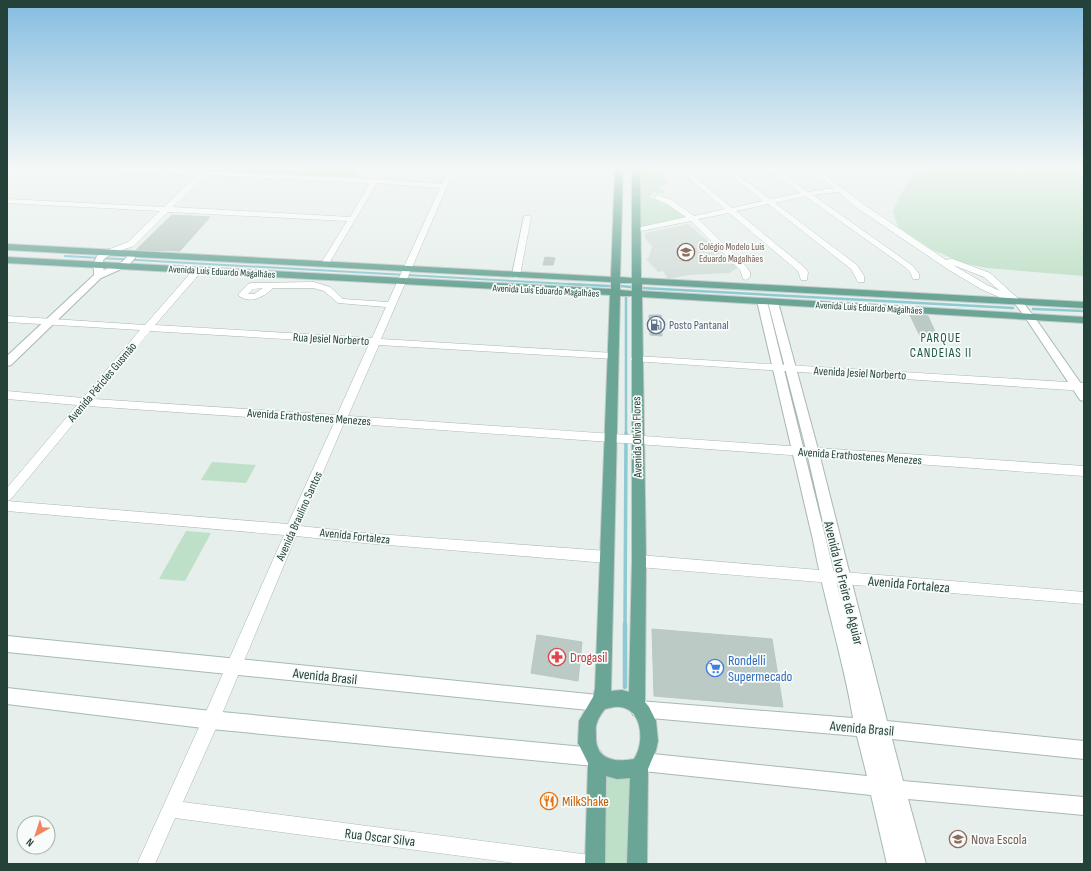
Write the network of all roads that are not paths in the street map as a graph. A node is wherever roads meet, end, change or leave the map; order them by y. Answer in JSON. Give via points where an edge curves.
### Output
{"nodes":[{"id":1,"x":627,"y":208,"type":"joint"},
{"id":2,"x":159,"y":209,"type":"edge"},
{"id":3,"x":166,"y":209,"type":"junction"},
{"id":4,"x":358,"y":209,"type":"edge"},
{"id":5,"x":434,"y":209,"type":"edge"},
{"id":6,"x":680,"y":209,"type":"edge"},
{"id":7,"x":737,"y":209,"type":"edge"},
{"id":8,"x":778,"y":209,"type":"edge"},
{"id":9,"x":827,"y":209,"type":"edge"},
{"id":10,"x":864,"y":209,"type":"edge"},
{"id":11,"x":730,"y":210,"type":"junction"},
{"id":12,"x":527,"y":218,"type":"dead end"},
{"id":13,"x":692,"y":218,"type":"junction"},
{"id":14,"x":351,"y":219,"type":"junction"},
{"id":15,"x":636,"y":230,"type":"junction"},
{"id":16,"x":7,"y":247,"type":"edge"},
{"id":17,"x":131,"y":251,"type":"junction"},
{"id":18,"x":108,"y":253,"type":"junction"},
{"id":19,"x":934,"y":255,"type":"junction"},
{"id":20,"x":7,"y":260,"type":"edge"},
{"id":21,"x":121,"y":265,"type":"junction"},
{"id":22,"x":324,"y":265,"type":"junction"},
{"id":23,"x":97,"y":268,"type":"junction"},
{"id":24,"x":198,"y":270,"type":"junction"},
{"id":25,"x":987,"y":275,"type":"junction"},
{"id":26,"x":405,"y":276,"type":"junction"},
{"id":27,"x":516,"y":276,"type":"junction"},
{"id":28,"x":746,"y":277,"type":"dead end"},
{"id":29,"x":916,"y":277,"type":"dead end"},
{"id":30,"x":804,"y":278,"type":"dead end"},
{"id":31,"x":616,"y":280,"type":"junction"},
{"id":32,"x":861,"y":280,"type":"dead end"},
{"id":33,"x":636,"y":281,"type":"junction"},
{"id":34,"x":975,"y":282,"type":"junction"},
{"id":35,"x":270,"y":286,"type":"dead end"},
{"id":36,"x":615,"y":293,"type":"junction"},
{"id":37,"x":636,"y":294,"type":"junction"},
{"id":38,"x":1016,"y":300,"type":"junction"},
{"id":39,"x":767,"y":301,"type":"junction"},
{"id":40,"x":392,"y":305,"type":"junction"},
{"id":41,"x":1084,"y":305,"type":"edge"},
{"id":42,"x":1030,"y":317,"type":"junction"},
{"id":43,"x":7,"y":319,"type":"edge"},
{"id":44,"x":1084,"y":320,"type":"edge"},
{"id":45,"x":49,"y":322,"type":"junction"},
{"id":46,"x":147,"y":328,"type":"junction"},
{"id":47,"x":377,"y":342,"type":"junction"},
{"id":48,"x":614,"y":356,"type":"junction"},
{"id":49,"x":636,"y":359,"type":"junction"},
{"id":50,"x":7,"y":362,"type":"edge"},
{"id":51,"x":784,"y":369,"type":"junction"},
{"id":52,"x":1080,"y":387,"type":"edge"},
{"id":53,"x":7,"y":395,"type":"edge"},
{"id":54,"x":1084,"y":397,"type":"edge"},
{"id":55,"x":86,"y":402,"type":"junction"},
{"id":56,"x":342,"y":419,"type":"junction"},
{"id":57,"x":611,"y":437,"type":"junction"},
{"id":58,"x":637,"y":440,"type":"junction"},
{"id":59,"x":806,"y":453,"type":"junction"},
{"id":60,"x":1084,"y":471,"type":"edge"},
{"id":61,"x":7,"y":496,"type":"edge"},
{"id":62,"x":7,"y":506,"type":"edge"},
{"id":63,"x":292,"y":530,"type":"junction"},
{"id":64,"x":607,"y":557,"type":"junction"},
{"id":65,"x":639,"y":561,"type":"junction"},
{"id":66,"x":827,"y":576,"type":"junction"},
{"id":67,"x":843,"y":578,"type":"junction"},
{"id":68,"x":1084,"y":598,"type":"edge"},
{"id":69,"x":7,"y":644,"type":"edge"},
{"id":70,"x":232,"y":667,"type":"junction"},
{"id":71,"x":7,"y":696,"type":"edge"},
{"id":72,"x":600,"y":702,"type":"junction"},
{"id":73,"x":640,"y":709,"type":"junction"},
{"id":74,"x":211,"y":720,"type":"junction"},
{"id":75,"x":873,"y":729,"type":"junction"},
{"id":76,"x":1084,"y":750,"type":"edge"},
{"id":77,"x":595,"y":759,"type":"junction"},
{"id":78,"x":641,"y":764,"type":"junction"},
{"id":79,"x":887,"y":788,"type":"junction"},
{"id":80,"x":1084,"y":806,"type":"edge"},
{"id":81,"x":171,"y":809,"type":"junction"},
{"id":82,"x":146,"y":864,"type":"edge"},
{"id":83,"x":590,"y":864,"type":"edge"},
{"id":84,"x":595,"y":864,"type":"edge"},
{"id":85,"x":637,"y":864,"type":"edge"},
{"id":86,"x":897,"y":864,"type":"edge"},
{"id":87,"x":916,"y":864,"type":"edge"}],
"edges":[{"from":1,"to":15,"type":"main road","name":"Avenida Olívia Flores"},
{"from":1,"to":31,"type":"main road","name":"Avenida Olívia Flores"},
{"from":2,"to":3,"type":"street"},
{"from":3,"to":14,"type":"street"},
{"from":3,"to":17,"type":"street"},
{"from":4,"to":14,"type":"street"},
{"from":5,"to":26,"type":"street","name":"Avenida Braulino Santos"},
{"from":6,"to":13,"type":"street"},
{"from":7,"to":11,"type":"street"},
{"from":8,"to":32,"type":"street","via":[[854,267]]},
{"from":9,"to":29,"type":"street","via":[[912,269]]},
{"from":10,"to":19,"type":"street"},
{"from":11,"to":13,"type":"street"},
{"from":11,"to":30,"type":"street","via":[[801,269]]},
{"from":12,"to":27,"type":"street"},
{"from":13,"to":15,"type":"street"},
{"from":13,"to":28,"type":"street","via":[[743,268]]},
{"from":14,"to":22,"type":"street"},
{"from":15,"to":33,"type":"main road","name":"Avenida Olívia Flores"},
{"from":16,"to":18,"type":"main road","name":"Avenida Luís Eduardo Magalhães"},
{"from":17,"to":18,"type":"main road","name":"Avenida Luís Eduardo Magalhães"},
{"from":17,"to":21,"type":"street"},
{"from":17,"to":22,"type":"main road","name":"Avenida Luís Eduardo Magalhães"},
{"from":18,"to":23,"type":"street","via":[[100,258]]},
{"from":19,"to":25,"type":"street"},
{"from":19,"to":34,"type":"street"},
{"from":20,"to":23,"type":"main road"},
{"from":21,"to":23,"type":"street"},
{"from":21,"to":24,"type":"main road","name":"Avenida Luís Eduardo Magalhães"},
{"from":22,"to":26,"type":"main road","name":"Avenida Luís Eduardo Magalhães"},
{"from":23,"to":45,"type":"street"},
{"from":24,"to":26,"type":"main road","name":"Avenida Luís Eduardo Magalhães"},
{"from":24,"to":46,"type":"street","name":"Avenida Péricles Gusmão"},
{"from":25,"to":34,"type":"street","via":[[974,274]]},
{"from":25,"to":38,"type":"street"},
{"from":26,"to":27,"type":"main road","name":"Avenida Luís Eduardo Magalhães"},
{"from":26,"to":36,"type":"main road","name":"Avenida Luís Eduardo Magalhães"},
{"from":26,"to":40,"type":"street","name":"Avenida Braulino Santos"},
{"from":27,"to":31,"type":"main road","name":"Avenida Luís Eduardo Magalhães"},
{"from":31,"to":33,"type":"main road","name":"Avenida Luís Eduardo Magalhães"},
{"from":31,"to":36,"type":"main road","name":"Avenida Olívia Flores"},
{"from":33,"to":37,"type":"main road","name":"Avenida Olívia Flores"},
{"from":33,"to":38,"type":"main road","name":"Avenida Luís Eduardo Magalhães"},
{"from":34,"to":38,"type":"street"},
{"from":35,"to":40,"type":"street","via":[[314,285],[327,289],[341,301]]},
{"from":36,"to":37,"type":"main road","name":"Avenida Luís Eduardo Magalhães"},
{"from":36,"to":48,"type":"main road","name":"Avenida Olívia Flores"},
{"from":37,"to":39,"type":"main road","name":"Avenida Luís Eduardo Magalhães"},
{"from":37,"to":49,"type":"main road","name":"Avenida Olívia Flores"},
{"from":38,"to":41,"type":"main road","name":"Avenida Luís Eduardo Magalhães"},
{"from":38,"to":42,"type":"street"},
{"from":39,"to":42,"type":"main road","name":"Avenida Luís Eduardo Magalhães"},
{"from":39,"to":51,"type":"street","name":"Avenida Ivo Freire de Aguiar"},
{"from":40,"to":47,"type":"street","name":"Avenida Braulino Santos"},
{"from":42,"to":44,"type":"main road","name":"Avenida Luís Eduardo Magalhães"},
{"from":42,"to":52,"type":"street"},
{"from":43,"to":45,"type":"street","name":"Rua Jesiel Norberto"},
{"from":45,"to":46,"type":"street","name":"Rua Jesiel Norberto"},
{"from":45,"to":50,"type":"street"},
{"from":46,"to":47,"type":"street","name":"Rua Jesiel Norberto"},
{"from":46,"to":55,"type":"street","name":"Avenida Péricles Gusmão"},
{"from":47,"to":48,"type":"street","name":"Rua Jesiel Norberto"},
{"from":47,"to":56,"type":"street","name":"Avenida Braulino Santos"},
{"from":48,"to":57,"type":"main road","name":"Avenida Olívia Flores"},
{"from":49,"to":51,"type":"street","name":"Avenida Jesiel Norberto"},
{"from":49,"to":58,"type":"main road","name":"Avenida Olívia Flores"},
{"from":51,"to":52,"type":"street","name":"Avenida Jesiel Norberto"},
{"from":51,"to":59,"type":"street","name":"Avenida Ivo Freire de Aguiar"},
{"from":52,"to":54,"type":"street"},
{"from":53,"to":55,"type":"street","name":"Avenida Erathostenes Menezes"},
{"from":55,"to":56,"type":"street","name":"Avenida Erathostenes Menezes"},
{"from":55,"to":61,"type":"street","name":"Avenida Péricles Gusmão"},
{"from":56,"to":57,"type":"street","name":"Avenida Erathostenes Menezes"},
{"from":56,"to":63,"type":"street","name":"Avenida Braulino Santos"},
{"from":57,"to":58,"type":"street","name":"Avenida Erathostenes Menezes"},
{"from":57,"to":64,"type":"main road","name":"Avenida Olívia Flores"},
{"from":58,"to":59,"type":"street","name":"Avenida Erathostenes Menezes"},
{"from":58,"to":65,"type":"main road","name":"Avenida Olívia Flores"},
{"from":59,"to":60,"type":"street","name":"Avenida Erathostenes Menezes"},
{"from":59,"to":66,"type":"street","name":"Avenida Ivo Freire de Aguiar"},
{"from":59,"to":67,"type":"street","name":"Avenida Ivo Freire de Aguiar"},
{"from":62,"to":63,"type":"street","name":"Avenida Fortaleza"},
{"from":63,"to":64,"type":"street","name":"Avenida Fortaleza"},
{"from":63,"to":70,"type":"street","name":"Avenida Braulino Santos"},
{"from":64,"to":72,"type":"main road","name":"Avenida Olívia Flores","via":[[603,689]]},
{"from":65,"to":66,"type":"street","name":"Avenida Fortaleza"},
{"from":65,"to":73,"type":"main road","name":"Avenida Olívia Flores"},
{"from":66,"to":67,"type":"street","name":"Avenida Fortaleza"},
{"from":66,"to":75,"type":"street","name":"Avenida Ivo Freire de Aguiar","via":[[855,681]]},
{"from":67,"to":68,"type":"street","name":"Avenida Fortaleza"},
{"from":67,"to":75,"type":"street","name":"Avenida Ivo Freire de Aguiar"},
{"from":69,"to":70,"type":"street","name":"Avenida Brasil"},
{"from":70,"to":72,"type":"street","name":"Avenida Brasil"},
{"from":70,"to":74,"type":"street","name":"Avenida Braulino Santos"},
{"from":71,"to":74,"type":"street"},
{"from":72,"to":73,"type":"main road","name":"Avenida Brasil","via":[[612,698],[629,700]]},
{"from":72,"to":77,"type":"main road","name":"Avenida Olívia Flores","via":[[588,721],[587,743]]},
{"from":73,"to":75,"type":"street","name":"Avenida Brasil"},
{"from":73,"to":78,"type":"main road","name":"Avenida Olívia Flores","via":[[650,730],[649,750]]},
{"from":74,"to":77,"type":"street"},
{"from":74,"to":81,"type":"street","name":"Avenida Braulino Santos"},
{"from":75,"to":76,"type":"street","name":"Avenida Brasil"},
{"from":75,"to":79,"type":"street","name":"Avenida Ivo Freire de Aguiar"},
{"from":77,"to":78,"type":"main road","via":[[612,771],[619,772]]},
{"from":77,"to":84,"type":"main road","name":"Avenida Olívia Flores"},
{"from":78,"to":79,"type":"street"},
{"from":78,"to":85,"type":"main road","name":"Avenida Olívia Flores"},
{"from":79,"to":80,"type":"street"},
{"from":79,"to":86,"type":"street","name":"Avenida Ivo Freire de Aguiar"},
{"from":79,"to":87,"type":"street","name":"Avenida Ivo Freire de Aguiar"},
{"from":81,"to":82,"type":"street","name":"Avenida Braulino Santos"},
{"from":81,"to":83,"type":"street","name":"Rua Oscar Silva"}]}
